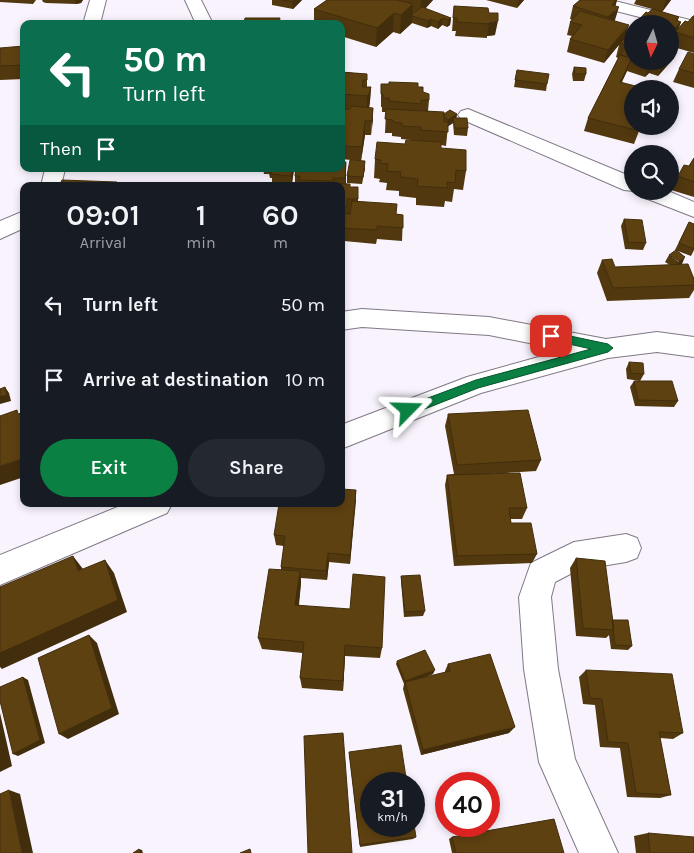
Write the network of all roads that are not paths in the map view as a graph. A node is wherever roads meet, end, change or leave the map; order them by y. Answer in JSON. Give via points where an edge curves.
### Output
{"nodes":[{"id":1,"x":98,"y":0,"type":"edge"},
{"id":2,"x":193,"y":0,"type":"edge"},
{"id":3,"x":591,"y":0,"type":"edge"},
{"id":4,"x":92,"y":20,"type":"edge"},
{"id":5,"x":203,"y":20,"type":"edge"},
{"id":6,"x":694,"y":26,"type":"edge"},
{"id":7,"x":468,"y":116,"type":"edge"},
{"id":8,"x":624,"y":182,"type":"edge"},
{"id":9,"x":670,"y":200,"type":"edge"},
{"id":10,"x":694,"y":210,"type":"edge"},
{"id":11,"x":20,"y":220,"type":"edge"},
{"id":12,"x":0,"y":231,"type":"edge"},
{"id":13,"x":345,"y":320,"type":"edge"},
{"id":14,"x":694,"y":347,"type":"edge"},
{"id":15,"x":608,"y":348,"type":"junction"},
{"id":16,"x":345,"y":435,"type":"edge"},
{"id":17,"x":150,"y":507,"type":"edge"},
{"id":18,"x":626,"y":548,"type":"dead end"},
{"id":19,"x":0,"y":570,"type":"edge"},
{"id":20,"x":599,"y":853,"type":"edge"}],
"edges":[{"from":1,"to":4,"type":"street"},
{"from":2,"to":5,"type":"street"},
{"from":3,"to":6,"type":"street"},
{"from":7,"to":8,"type":"street"},
{"from":9,"to":10,"type":"street"},
{"from":11,"to":12,"type":"street"},
{"from":13,"to":15,"type":"street","via":[[362,318],[489,326]]},
{"from":14,"to":15,"type":"street","via":[[657,342]]},
{"from":15,"to":16,"type":"street","via":[[476,384]]},
{"from":17,"to":19,"type":"street"},
{"from":18,"to":20,"type":"street","via":[[574,556],[542,574],[535,597],[541,669],[557,762]]}]}
